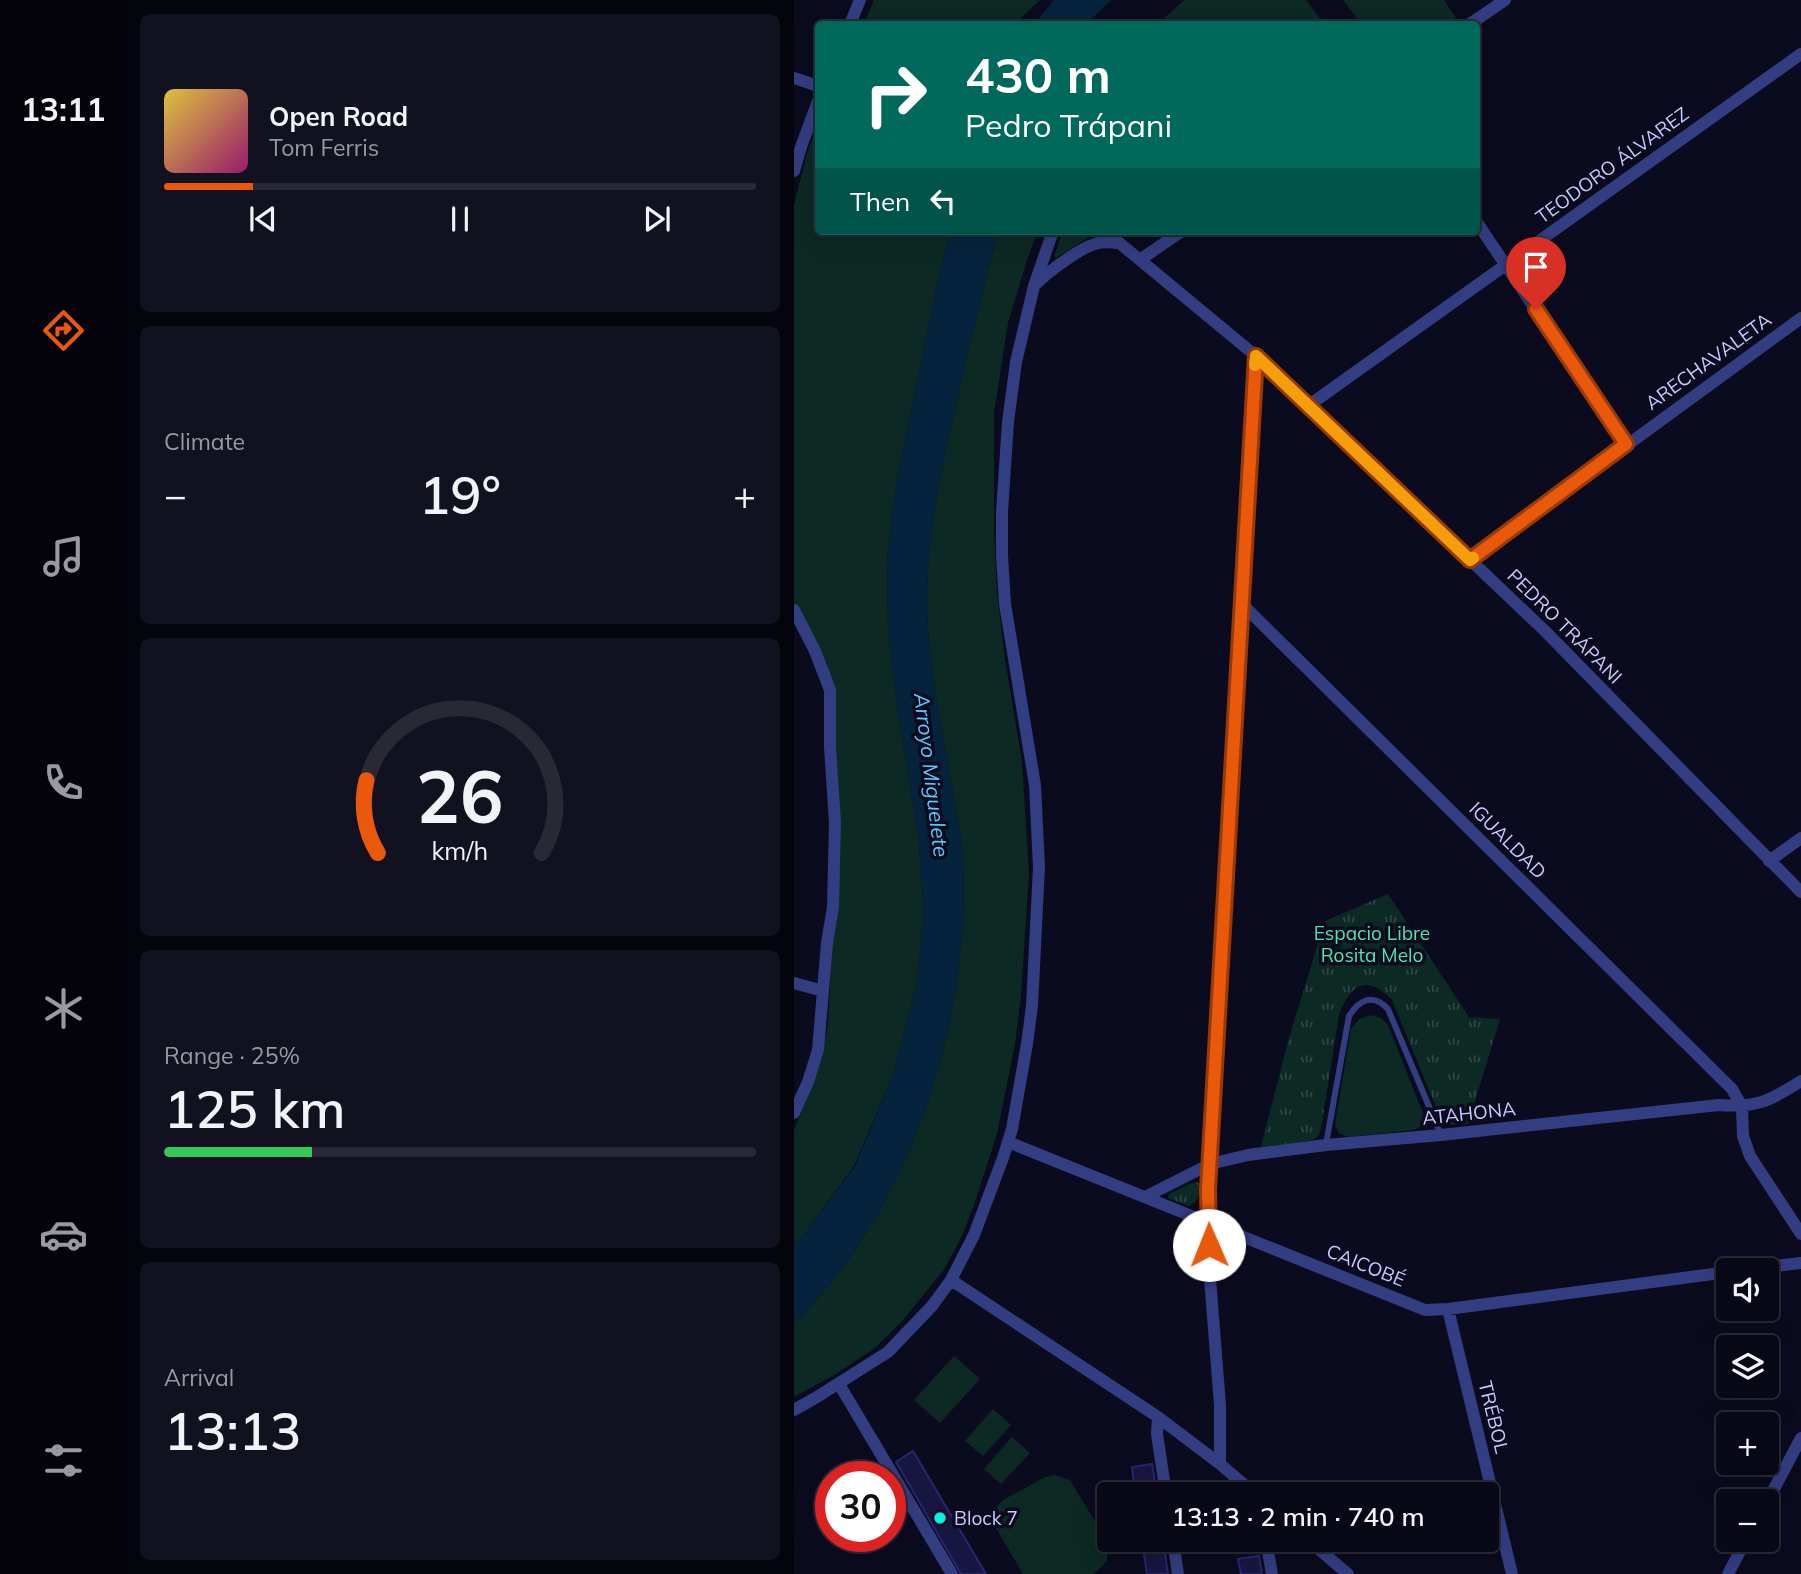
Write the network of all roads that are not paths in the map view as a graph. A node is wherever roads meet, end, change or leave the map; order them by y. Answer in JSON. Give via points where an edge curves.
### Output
{"nodes":[{"id":1,"x":860,"y":0,"type":"edge"},
{"id":2,"x":1505,"y":0,"type":"edge"},
{"id":3,"x":851,"y":21,"type":"edge"},
{"id":4,"x":1474,"y":21,"type":"edge"},
{"id":5,"x":1800,"y":54,"type":"edge"},
{"id":6,"x":794,"y":78,"type":"edge"},
{"id":7,"x":815,"y":85,"type":"edge"},
{"id":8,"x":815,"y":110,"type":"edge"},
{"id":9,"x":794,"y":171,"type":"edge"},
{"id":10,"x":1480,"y":227,"type":"edge"},
{"id":11,"x":1052,"y":235,"type":"edge"},
{"id":12,"x":1109,"y":235,"type":"edge"},
{"id":13,"x":1175,"y":235,"type":"edge"},
{"id":14,"x":1118,"y":243,"type":"junction"},
{"id":15,"x":1141,"y":259,"type":"junction"},
{"id":16,"x":1506,"y":265,"type":"junction"},
{"id":17,"x":1034,"y":286,"type":"junction"},
{"id":18,"x":1800,"y":318,"type":"edge"},
{"id":19,"x":1256,"y":356,"type":"junction"},
{"id":20,"x":1308,"y":406,"type":"junction"},
{"id":21,"x":1626,"y":444,"type":"junction"},
{"id":22,"x":1470,"y":560,"type":"junction"},
{"id":23,"x":1242,"y":604,"type":"junction"},
{"id":24,"x":794,"y":610,"type":"edge"},
{"id":25,"x":1800,"y":838,"type":"edge"},
{"id":26,"x":1769,"y":860,"type":"junction"},
{"id":27,"x":1800,"y":892,"type":"edge"},
{"id":28,"x":794,"y":983,"type":"edge"},
{"id":29,"x":823,"y":990,"type":"junction"},
{"id":30,"x":1800,"y":1081,"type":"edge"},
{"id":31,"x":1742,"y":1107,"type":"junction"},
{"id":32,"x":794,"y":1112,"type":"edge"},
{"id":33,"x":1442,"y":1135,"type":"junction"},
{"id":34,"x":1008,"y":1142,"type":"junction"},
{"id":35,"x":1326,"y":1145,"type":"junction"},
{"id":36,"x":1210,"y":1164,"type":"junction"},
{"id":37,"x":1145,"y":1197,"type":"junction"},
{"id":38,"x":1209,"y":1223,"type":"junction"},
{"id":39,"x":1800,"y":1234,"type":"edge"},
{"id":40,"x":1800,"y":1262,"type":"edge"},
{"id":41,"x":1779,"y":1265,"type":"edge"},
{"id":42,"x":1716,"y":1274,"type":"edge"},
{"id":43,"x":951,"y":1280,"type":"junction"},
{"id":44,"x":1448,"y":1309,"type":"junction"},
{"id":45,"x":839,"y":1384,"type":"junction"},
{"id":46,"x":794,"y":1410,"type":"edge"},
{"id":47,"x":1158,"y":1417,"type":"junction"},
{"id":48,"x":1800,"y":1438,"type":"edge"},
{"id":49,"x":1220,"y":1464,"type":"junction"},
{"id":50,"x":1164,"y":1482,"type":"edge"},
{"id":51,"x":1241,"y":1482,"type":"edge"},
{"id":52,"x":1774,"y":1489,"type":"edge"},
{"id":53,"x":1175,"y":1552,"type":"edge"},
{"id":54,"x":1268,"y":1552,"type":"edge"},
{"id":55,"x":1322,"y":1552,"type":"edge"},
{"id":56,"x":1740,"y":1552,"type":"edge"},
{"id":57,"x":952,"y":1574,"type":"edge"},
{"id":58,"x":1178,"y":1574,"type":"edge"},
{"id":59,"x":1272,"y":1574,"type":"edge"},
{"id":60,"x":1348,"y":1574,"type":"edge"},
{"id":61,"x":1512,"y":1574,"type":"edge"},
{"id":62,"x":1728,"y":1574,"type":"edge"}],
"edges":[{"from":1,"to":3,"type":"street"},
{"from":2,"to":4,"type":"street"},
{"from":5,"to":16,"type":"street","name":"TEODORO ÁLVAREZ"},
{"from":6,"to":7,"type":"street"},
{"from":8,"to":9,"type":"street"},
{"from":10,"to":16,"type":"street"},
{"from":11,"to":17,"type":"street"},
{"from":12,"to":14,"type":"street","name":"PEDRO TRÁPANI"},
{"from":13,"to":15,"type":"street"},
{"from":14,"to":15,"type":"street","name":"PEDRO TRÁPANI"},
{"from":14,"to":17,"type":"street","via":[[1094,244]]},
{"from":15,"to":19,"type":"street","name":"PEDRO TRÁPANI"},
{"from":16,"to":20,"type":"street","name":"TEODORO ÁLVAREZ"},
{"from":16,"to":21,"type":"street"},
{"from":17,"to":34,"type":"street","via":[[1016,362],[1002,512],[1005,604],[1035,785],[1039,867],[1032,1006]]},
{"from":18,"to":21,"type":"street","name":"ARECHAVALETA"},
{"from":19,"to":20,"type":"street","name":"PEDRO TRÁPANI"},
{"from":19,"to":23,"type":"street"},
{"from":20,"to":22,"type":"street","name":"PEDRO TRÁPANI"},
{"from":21,"to":22,"type":"street","name":"ARECHAVALETA"},
{"from":22,"to":26,"type":"street","name":"PEDRO TRÁPANI"},
{"from":23,"to":31,"type":"street","name":"IGUALDAD","via":[[1732,1089]]},
{"from":23,"to":36,"type":"street"},
{"from":24,"to":29,"type":"street","via":[[830,690],[835,868]]},
{"from":25,"to":26,"type":"street"},
{"from":26,"to":27,"type":"street","name":"PEDRO TRÁPANI"},
{"from":28,"to":29,"type":"street"},
{"from":29,"to":32,"type":"street","via":[[815,1064]]},
{"from":30,"to":31,"type":"street","name":"ATAHONA","via":[[1772,1099]]},
{"from":31,"to":33,"type":"street","name":"ATAHONA","via":[[1719,1105]]},
{"from":31,"to":39,"type":"street","via":[[1743,1136],[1750,1156]]},
{"from":33,"to":35,"type":"street","name":"ATAHONA"},
{"from":33,"to":35,"type":"lane","via":[[1388,1009],[1374,999],[1360,1003],[1349,1016]]},
{"from":34,"to":37,"type":"street","name":"CAICOBÉ"},
{"from":34,"to":43,"type":"street","via":[[974,1236]]},
{"from":35,"to":36,"type":"street","name":"ATAHONA"},
{"from":36,"to":37,"type":"street","name":"ATAHONA"},
{"from":36,"to":38,"type":"street"},
{"from":37,"to":38,"type":"street","name":"CAICOBÉ"},
{"from":38,"to":44,"type":"street","name":"CAICOBÉ","via":[[1425,1310]]},
{"from":38,"to":49,"type":"street"},
{"from":40,"to":41,"type":"street"},
{"from":42,"to":44,"type":"street","name":"CAICOBÉ"},
{"from":43,"to":45,"type":"street","via":[[897,1344]]},
{"from":43,"to":47,"type":"street"},
{"from":44,"to":61,"type":"street","name":"TRÉBOL"},
{"from":45,"to":46,"type":"street"},
{"from":45,"to":57,"type":"street"},
{"from":47,"to":49,"type":"street"},
{"from":47,"to":50,"type":"street"},
{"from":48,"to":52,"type":"street"},
{"from":49,"to":51,"type":"street"},
{"from":53,"to":58,"type":"street"},
{"from":54,"to":59,"type":"street"},
{"from":55,"to":60,"type":"street"},
{"from":56,"to":62,"type":"street"}]}
